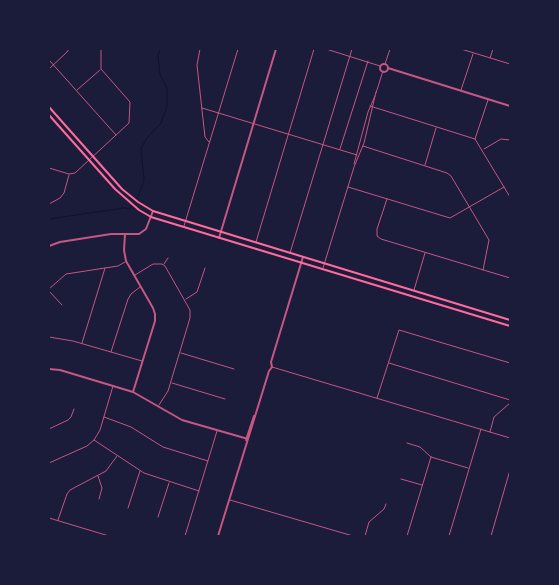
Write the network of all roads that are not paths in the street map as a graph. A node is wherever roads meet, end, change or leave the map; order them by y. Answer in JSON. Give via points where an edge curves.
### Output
{"nodes":[{"id":1,"x":68,"y":49,"type":"edge"},
{"id":2,"x":101,"y":49,"type":"edge"},
{"id":3,"x":200,"y":49,"type":"edge"},
{"id":4,"x":238,"y":49,"type":"edge"},
{"id":5,"x":276,"y":49,"type":"edge"},
{"id":6,"x":314,"y":49,"type":"edge"},
{"id":7,"x":326,"y":49,"type":"edge"},
{"id":8,"x":352,"y":49,"type":"edge"},
{"id":9,"x":390,"y":49,"type":"edge"},
{"id":10,"x":461,"y":49,"type":"edge"},
{"id":11,"x":493,"y":49,"type":"edge"},
{"id":12,"x":474,"y":53,"type":"junction"},
{"id":13,"x":349,"y":56,"type":"junction"},
{"id":14,"x":490,"y":58,"type":"junction"},
{"id":15,"x":49,"y":60,"type":"edge"},
{"id":16,"x":368,"y":61,"type":"junction"},
{"id":17,"x":53,"y":64,"type":"junction"},
{"id":18,"x":385,"y":64,"type":"junction"},
{"id":19,"x":510,"y":64,"type":"edge"},
{"id":20,"x":380,"y":66,"type":"junction"},
{"id":21,"x":49,"y":68,"type":"edge"},
{"id":22,"x":388,"y":68,"type":"junction"},
{"id":23,"x":101,"y":69,"type":"junction"},
{"id":24,"x":383,"y":72,"type":"junction"},
{"id":25,"x":76,"y":91,"type":"junction"},
{"id":26,"x":460,"y":91,"type":"junction"},
{"id":27,"x":376,"y":92,"type":"junction"},
{"id":28,"x":488,"y":99,"type":"junction"},
{"id":29,"x":370,"y":106,"type":"junction"},
{"id":30,"x":510,"y":106,"type":"edge"},
{"id":31,"x":49,"y":107,"type":"edge"},
{"id":32,"x":202,"y":108,"type":"junction"},
{"id":33,"x":374,"y":108,"type":"junction"},
{"id":34,"x":219,"y":113,"type":"junction"},
{"id":35,"x":49,"y":115,"type":"edge"},
{"id":36,"x":254,"y":124,"type":"junction"},
{"id":37,"x":436,"y":127,"type":"junction"},
{"id":38,"x":116,"y":134,"type":"junction"},
{"id":39,"x":205,"y":134,"type":"junction"},
{"id":40,"x":288,"y":134,"type":"junction"},
{"id":41,"x":212,"y":137,"type":"junction"},
{"id":42,"x":475,"y":139,"type":"junction"},
{"id":43,"x":510,"y":140,"type":"edge"},
{"id":44,"x":210,"y":143,"type":"junction"},
{"id":45,"x":322,"y":145,"type":"junction"},
{"id":46,"x":363,"y":146,"type":"junction"},
{"id":47,"x":340,"y":150,"type":"junction"},
{"id":48,"x":483,"y":150,"type":"junction"},
{"id":49,"x":357,"y":155,"type":"junction"},
{"id":50,"x":92,"y":156,"type":"junction"},
{"id":51,"x":89,"y":160,"type":"junction"},
{"id":52,"x":424,"y":166,"type":"junction"},
{"id":53,"x":49,"y":168,"type":"edge"},
{"id":54,"x":69,"y":174,"type":"junction"},
{"id":55,"x":348,"y":187,"type":"junction"},
{"id":56,"x":504,"y":187,"type":"junction"},
{"id":57,"x":510,"y":197,"type":"edge"},
{"id":58,"x":387,"y":199,"type":"junction"},
{"id":59,"x":49,"y":204,"type":"edge"},
{"id":60,"x":469,"y":207,"type":"junction"},
{"id":61,"x":153,"y":211,"type":"junction"},
{"id":62,"x":151,"y":217,"type":"junction"},
{"id":63,"x":186,"y":221,"type":"junction"},
{"id":64,"x":184,"y":227,"type":"junction"},
{"id":65,"x":221,"y":232,"type":"junction"},
{"id":66,"x":125,"y":234,"type":"junction"},
{"id":67,"x":219,"y":238,"type":"junction"},
{"id":68,"x":256,"y":243,"type":"junction"},
{"id":69,"x":49,"y":246,"type":"edge"},
{"id":70,"x":426,"y":253,"type":"junction"},
{"id":71,"x":290,"y":254,"type":"junction"},
{"id":72,"x":168,"y":258,"type":"dead end"},
{"id":73,"x":303,"y":258,"type":"junction"},
{"id":74,"x":126,"y":261,"type":"junction"},
{"id":75,"x":301,"y":263,"type":"junction"},
{"id":76,"x":325,"y":264,"type":"junction"},
{"id":77,"x":164,"y":265,"type":"junction"},
{"id":78,"x":105,"y":268,"type":"junction"},
{"id":79,"x":205,"y":268,"type":"dead end"},
{"id":80,"x":323,"y":270,"type":"junction"},
{"id":81,"x":483,"y":270,"type":"junction"},
{"id":82,"x":134,"y":275,"type":"junction"},
{"id":83,"x":510,"y":278,"type":"edge"},
{"id":84,"x":141,"y":287,"type":"junction"},
{"id":85,"x":49,"y":290,"type":"edge"},
{"id":86,"x":414,"y":291,"type":"junction"},
{"id":87,"x":186,"y":300,"type":"junction"},
{"id":88,"x":62,"y":305,"type":"dead end"},
{"id":89,"x":510,"y":320,"type":"edge"},
{"id":90,"x":510,"y":326,"type":"edge"},
{"id":91,"x":49,"y":337,"type":"edge"},
{"id":92,"x":82,"y":343,"type":"junction"},
{"id":93,"x":112,"y":352,"type":"junction"},
{"id":94,"x":180,"y":352,"type":"junction"},
{"id":95,"x":143,"y":361,"type":"junction"},
{"id":96,"x":388,"y":362,"type":"junction"},
{"id":97,"x":510,"y":363,"type":"edge"},
{"id":98,"x":272,"y":367,"type":"junction"},
{"id":99,"x":49,"y":369,"type":"edge"},
{"id":100,"x":234,"y":369,"type":"dead end"},
{"id":101,"x":171,"y":382,"type":"junction"},
{"id":102,"x":114,"y":386,"type":"junction"},
{"id":103,"x":133,"y":392,"type":"junction"},
{"id":104,"x":377,"y":398,"type":"junction"},
{"id":105,"x":225,"y":399,"type":"dead end"},
{"id":106,"x":510,"y":402,"type":"edge"},
{"id":107,"x":159,"y":407,"type":"junction"},
{"id":108,"x":74,"y":409,"type":"dead end"},
{"id":109,"x":104,"y":417,"type":"junction"},
{"id":110,"x":49,"y":429,"type":"edge"},
{"id":111,"x":481,"y":429,"type":"junction"},
{"id":112,"x":217,"y":430,"type":"junction"},
{"id":113,"x":490,"y":432,"type":"junction"},
{"id":114,"x":510,"y":438,"type":"edge"},
{"id":115,"x":247,"y":439,"type":"junction"},
{"id":116,"x":94,"y":440,"type":"junction"},
{"id":117,"x":407,"y":443,"type":"dead end"},
{"id":118,"x":118,"y":455,"type":"junction"},
{"id":119,"x":431,"y":457,"type":"junction"},
{"id":120,"x":208,"y":461,"type":"junction"},
{"id":121,"x":49,"y":463,"type":"edge"},
{"id":122,"x":469,"y":468,"type":"junction"},
{"id":123,"x":510,"y":470,"type":"edge"},
{"id":124,"x":140,"y":471,"type":"junction"},
{"id":125,"x":98,"y":475,"type":"junction"},
{"id":126,"x":401,"y":479,"type":"dead end"},
{"id":127,"x":169,"y":482,"type":"junction"},
{"id":128,"x":422,"y":485,"type":"junction"},
{"id":129,"x":199,"y":491,"type":"junction"},
{"id":130,"x":99,"y":499,"type":"dead end"},
{"id":131,"x":229,"y":500,"type":"junction"},
{"id":132,"x":386,"y":504,"type":"dead end"},
{"id":133,"x":128,"y":508,"type":"dead end"},
{"id":134,"x":158,"y":517,"type":"dead end"},
{"id":135,"x":49,"y":518,"type":"edge"},
{"id":136,"x":58,"y":520,"type":"junction"},
{"id":137,"x":342,"y":533,"type":"junction"},
{"id":138,"x":109,"y":536,"type":"edge"},
{"id":139,"x":185,"y":536,"type":"edge"},
{"id":140,"x":220,"y":536,"type":"edge"},
{"id":141,"x":341,"y":536,"type":"edge"},
{"id":142,"x":353,"y":536,"type":"edge"},
{"id":143,"x":365,"y":536,"type":"edge"},
{"id":144,"x":407,"y":536,"type":"edge"},
{"id":145,"x":449,"y":536,"type":"edge"},
{"id":146,"x":491,"y":536,"type":"edge"}],
"edges":[{"from":1,"to":17,"type":"street"},
{"from":2,"to":23,"type":"street"},
{"from":3,"to":32,"type":"street","via":[[197,65]]},
{"from":4,"to":34,"type":"street"},
{"from":5,"to":36,"type":"street"},
{"from":6,"to":40,"type":"street"},
{"from":7,"to":13,"type":"street"},
{"from":8,"to":13,"type":"street"},
{"from":9,"to":18,"type":"street"},
{"from":10,"to":12,"type":"street"},
{"from":11,"to":14,"type":"street"},
{"from":12,"to":14,"type":"street"},
{"from":12,"to":26,"type":"street"},
{"from":13,"to":16,"type":"street"},
{"from":13,"to":45,"type":"street"},
{"from":14,"to":19,"type":"street"},
{"from":15,"to":17,"type":"street"},
{"from":16,"to":20,"type":"street"},
{"from":16,"to":47,"type":"street"},
{"from":17,"to":21,"type":"street"},
{"from":17,"to":25,"type":"street"},
{"from":18,"to":20,"type":"street"},
{"from":18,"to":22,"type":"street"},
{"from":20,"to":24,"type":"street"},
{"from":22,"to":24,"type":"street"},
{"from":22,"to":26,"type":"street"},
{"from":23,"to":25,"type":"street"},
{"from":23,"to":38,"type":"street","via":[[130,104],[129,123]]},
{"from":24,"to":27,"type":"street"},
{"from":25,"to":38,"type":"street"},
{"from":26,"to":28,"type":"street"},
{"from":27,"to":29,"type":"street"},
{"from":27,"to":33,"type":"street"},
{"from":28,"to":30,"type":"street"},
{"from":28,"to":42,"type":"street"},
{"from":29,"to":33,"type":"street"},
{"from":29,"to":49,"type":"street"},
{"from":31,"to":50,"type":"main road"},
{"from":32,"to":34,"type":"street"},
{"from":32,"to":39,"type":"street"},
{"from":33,"to":37,"type":"street"},
{"from":33,"to":46,"type":"street"},
{"from":34,"to":36,"type":"street"},
{"from":34,"to":41,"type":"street"},
{"from":35,"to":51,"type":"main road"},
{"from":36,"to":40,"type":"street"},
{"from":36,"to":65,"type":"street"},
{"from":37,"to":42,"type":"street"},
{"from":37,"to":52,"type":"street"},
{"from":38,"to":50,"type":"street"},
{"from":39,"to":41,"type":"street"},
{"from":39,"to":44,"type":"street"},
{"from":40,"to":45,"type":"street"},
{"from":40,"to":68,"type":"street"},
{"from":41,"to":44,"type":"street"},
{"from":42,"to":48,"type":"street"},
{"from":43,"to":48,"type":"street","via":[[501,139]]},
{"from":44,"to":63,"type":"street"},
{"from":45,"to":47,"type":"street"},
{"from":45,"to":71,"type":"street"},
{"from":46,"to":49,"type":"street"},
{"from":46,"to":52,"type":"street"},
{"from":47,"to":49,"type":"street"},
{"from":48,"to":56,"type":"street"},
{"from":49,"to":55,"type":"street"},
{"from":50,"to":51,"type":"street"},
{"from":50,"to":61,"type":"main road","via":[[132,197]]},
{"from":51,"to":54,"type":"street","via":[[76,173]]},
{"from":51,"to":62,"type":"main road","via":[[128,201]]},
{"from":52,"to":60,"type":"street","via":[[449,174]]},
{"from":53,"to":54,"type":"street"},
{"from":54,"to":59,"type":"street","via":[[64,193]]},
{"from":55,"to":58,"type":"street"},
{"from":55,"to":76,"type":"street"},
{"from":56,"to":57,"type":"street"},
{"from":56,"to":60,"type":"street"},
{"from":58,"to":60,"type":"street","via":[[450,218]]},
{"from":58,"to":70,"type":"street","via":[[377,236]]},
{"from":60,"to":81,"type":"street","via":[[489,240]]},
{"from":61,"to":62,"type":"street"},
{"from":61,"to":63,"type":"main road"},
{"from":62,"to":64,"type":"main road"},
{"from":62,"to":66,"type":"street","via":[[143,232]]},
{"from":63,"to":64,"type":"street"},
{"from":63,"to":65,"type":"main road"},
{"from":64,"to":67,"type":"main road"},
{"from":65,"to":67,"type":"street"},
{"from":65,"to":68,"type":"main road"},
{"from":66,"to":69,"type":"street"},
{"from":66,"to":74,"type":"street"},
{"from":67,"to":75,"type":"main road"},
{"from":68,"to":71,"type":"main road"},
{"from":70,"to":81,"type":"street"},
{"from":70,"to":86,"type":"street"},
{"from":71,"to":73,"type":"main road"},
{"from":72,"to":77,"type":"street"},
{"from":73,"to":75,"type":"street"},
{"from":73,"to":76,"type":"main road"},
{"from":74,"to":78,"type":"street"},
{"from":74,"to":82,"type":"street"},
{"from":75,"to":80,"type":"main road"},
{"from":75,"to":98,"type":"street"},
{"from":76,"to":80,"type":"street"},
{"from":76,"to":86,"type":"main road"},
{"from":77,"to":82,"type":"street","via":[[153,264]]},
{"from":77,"to":87,"type":"street"},
{"from":78,"to":85,"type":"street","via":[[66,274]]},
{"from":78,"to":92,"type":"street"},
{"from":79,"to":87,"type":"street","via":[[197,292]]},
{"from":80,"to":90,"type":"main road"},
{"from":81,"to":83,"type":"street"},
{"from":82,"to":84,"type":"street"},
{"from":84,"to":93,"type":"street","via":[[128,299]]},
{"from":84,"to":95,"type":"street","via":[[155,314]]},
{"from":85,"to":88,"type":"street"},
{"from":86,"to":89,"type":"main road"},
{"from":87,"to":94,"type":"street","via":[[190,314]]},
{"from":91,"to":92,"type":"street"},
{"from":92,"to":93,"type":"street"},
{"from":93,"to":95,"type":"street"},
{"from":94,"to":100,"type":"street"},
{"from":94,"to":101,"type":"street"},
{"from":95,"to":103,"type":"street"},
{"from":96,"to":97,"type":"street","via":[[397,332],[402,329]]},
{"from":96,"to":104,"type":"street"},
{"from":96,"to":106,"type":"street"},
{"from":98,"to":104,"type":"street"},
{"from":98,"to":115,"type":"street"},
{"from":99,"to":102,"type":"street"},
{"from":101,"to":105,"type":"street"},
{"from":101,"to":107,"type":"street"},
{"from":102,"to":103,"type":"street"},
{"from":102,"to":109,"type":"street"},
{"from":103,"to":107,"type":"street"},
{"from":104,"to":111,"type":"street"},
{"from":106,"to":113,"type":"street","via":[[494,417]]},
{"from":107,"to":112,"type":"street","via":[[182,420]]},
{"from":108,"to":110,"type":"street","via":[[68,420]]},
{"from":109,"to":116,"type":"street"},
{"from":109,"to":120,"type":"street","via":[[131,427],[163,447]]},
{"from":111,"to":113,"type":"street"},
{"from":111,"to":122,"type":"street"},
{"from":112,"to":115,"type":"street"},
{"from":112,"to":120,"type":"street"},
{"from":113,"to":114,"type":"street"},
{"from":115,"to":131,"type":"street"},
{"from":116,"to":118,"type":"street"},
{"from":116,"to":121,"type":"street"},
{"from":117,"to":119,"type":"street","via":[[420,447]]},
{"from":118,"to":124,"type":"street"},
{"from":118,"to":125,"type":"street","via":[[106,471]]},
{"from":119,"to":122,"type":"street"},
{"from":119,"to":128,"type":"street"},
{"from":120,"to":129,"type":"street"},
{"from":122,"to":145,"type":"street"},
{"from":123,"to":146,"type":"street"},
{"from":124,"to":127,"type":"street"},
{"from":124,"to":133,"type":"street"},
{"from":125,"to":130,"type":"street","via":[[102,488]]},
{"from":125,"to":136,"type":"street","via":[[70,490]]},
{"from":126,"to":128,"type":"street"},
{"from":127,"to":129,"type":"street"},
{"from":127,"to":134,"type":"street"},
{"from":128,"to":144,"type":"street"},
{"from":129,"to":139,"type":"street"},
{"from":131,"to":137,"type":"street"},
{"from":131,"to":140,"type":"street"},
{"from":132,"to":143,"type":"street","via":[[369,522]]},
{"from":135,"to":136,"type":"street"},
{"from":136,"to":138,"type":"street"},
{"from":137,"to":141,"type":"street"},
{"from":137,"to":142,"type":"street"}]}
